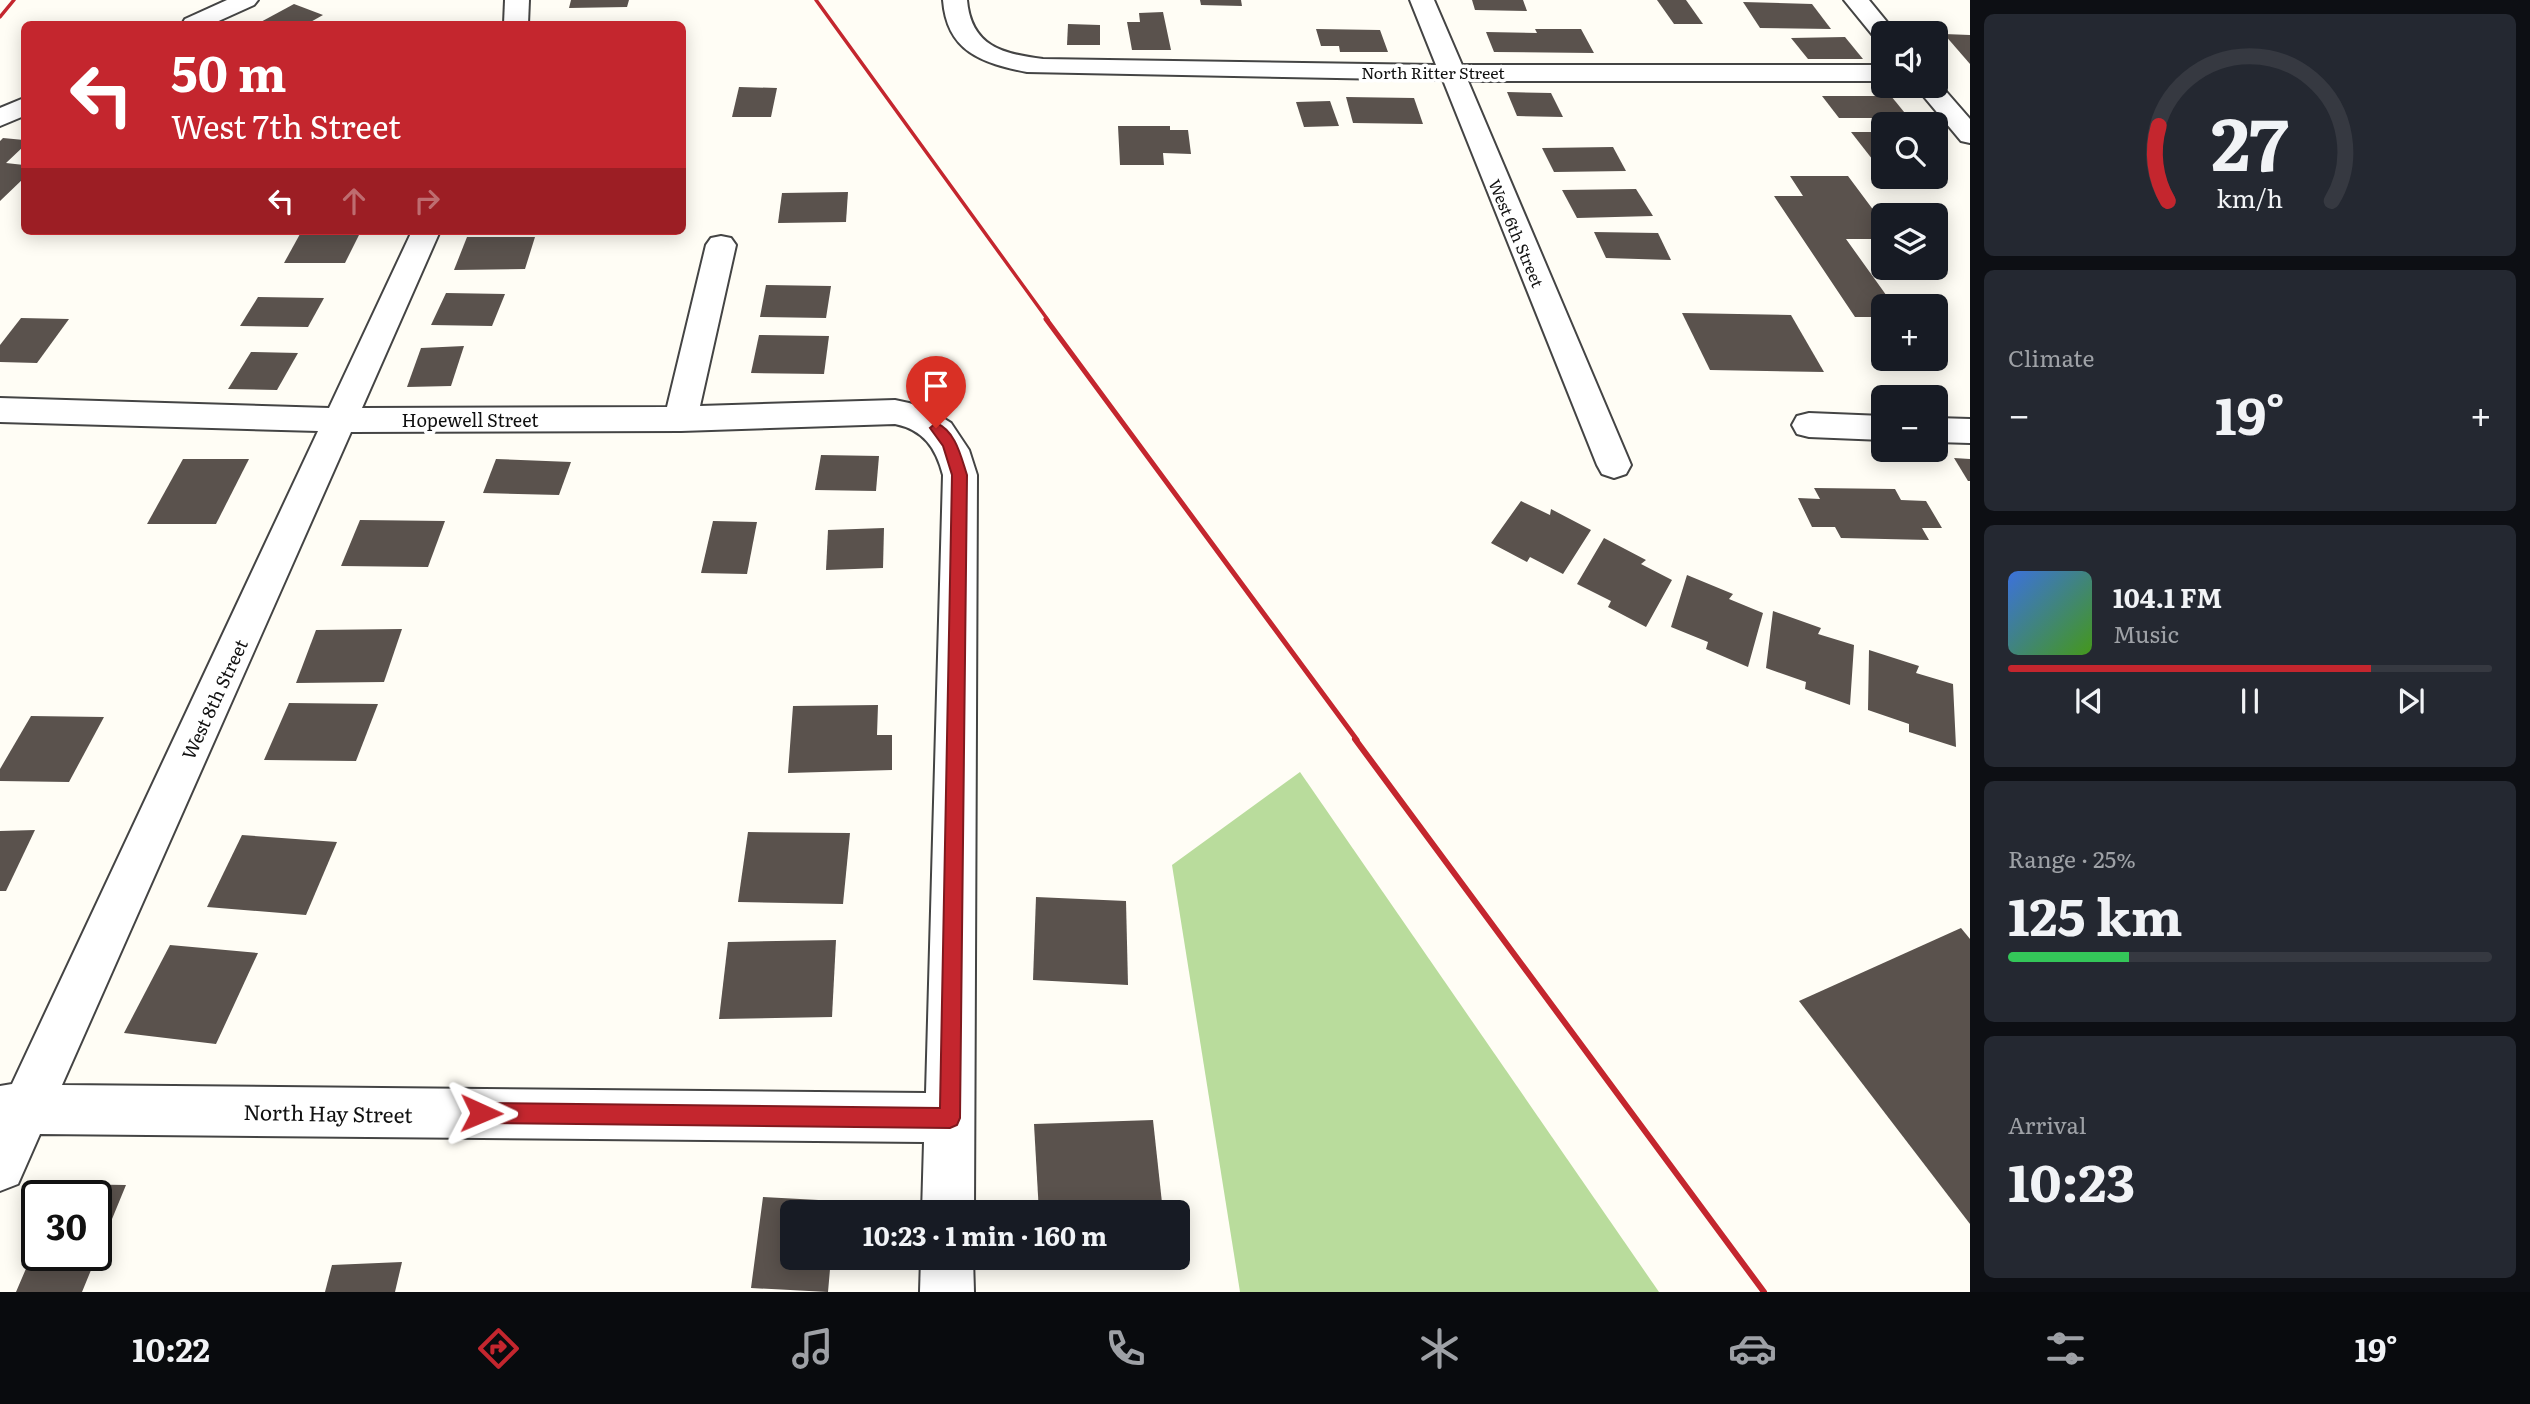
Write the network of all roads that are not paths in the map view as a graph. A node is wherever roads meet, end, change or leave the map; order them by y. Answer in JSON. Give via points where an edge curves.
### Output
{"nodes":[{"id":1,"x":246,"y":0,"type":"edge"},
{"id":2,"x":517,"y":0,"type":"edge"},
{"id":3,"x":955,"y":0,"type":"edge"},
{"id":4,"x":1422,"y":0,"type":"edge"},
{"id":5,"x":1856,"y":0,"type":"edge"},
{"id":6,"x":200,"y":21,"type":"edge"},
{"id":7,"x":516,"y":21,"type":"edge"},
{"id":8,"x":1874,"y":21,"type":"edge"},
{"id":9,"x":1450,"y":73,"type":"junction"},
{"id":10,"x":1871,"y":73,"type":"edge"},
{"id":11,"x":1938,"y":98,"type":"edge"},
{"id":12,"x":21,"y":108,"type":"edge"},
{"id":13,"x":0,"y":118,"type":"edge"},
{"id":14,"x":1970,"y":135,"type":"edge"},
{"id":15,"x":424,"y":235,"type":"edge"},
{"id":16,"x":721,"y":245,"type":"dead end"},
{"id":17,"x":0,"y":410,"type":"edge"},
{"id":18,"x":681,"y":419,"type":"junction"},
{"id":19,"x":342,"y":420,"type":"junction"},
{"id":20,"x":1809,"y":425,"type":"dead end"},
{"id":21,"x":1871,"y":428,"type":"edge"},
{"id":22,"x":1948,"y":431,"type":"edge"},
{"id":23,"x":1970,"y":432,"type":"edge"},
{"id":24,"x":1614,"y":465,"type":"dead end"},
{"id":25,"x":13,"y":1109,"type":"edge"},
{"id":26,"x":950,"y":1118,"type":"junction"},
{"id":27,"x":0,"y":1166,"type":"edge"},
{"id":28,"x":948,"y":1200,"type":"edge"},
{"id":29,"x":947,"y":1270,"type":"edge"},
{"id":30,"x":947,"y":1292,"type":"edge"}],
"edges":[{"from":1,"to":6,"type":"street"},
{"from":2,"to":7,"type":"street"},
{"from":3,"to":9,"type":"street","name":"North Ritter Street","via":[[964,36],[985,54],[1018,64],[1072,69]]},
{"from":4,"to":9,"type":"street","name":"West 6th Street"},
{"from":5,"to":8,"type":"street"},
{"from":9,"to":10,"type":"street","name":"North Ritter Street"},
{"from":9,"to":24,"type":"street","name":"West 6th Street"},
{"from":11,"to":14,"type":"street"},
{"from":12,"to":13,"type":"street"},
{"from":15,"to":19,"type":"street","name":"West 8th Street"},
{"from":16,"to":18,"type":"street"},
{"from":17,"to":19,"type":"street","name":"Hopewell Street"},
{"from":18,"to":19,"type":"street","name":"Hopewell Street"},
{"from":18,"to":26,"type":"street","name":"Hopewell Street","via":[[895,412],[926,420],[949,444],[960,475]]},
{"from":19,"to":25,"type":"street","name":"West 8th Street"},
{"from":20,"to":21,"type":"street"},
{"from":22,"to":23,"type":"street"},
{"from":25,"to":26,"type":"street","name":"North Hay Street"},
{"from":25,"to":27,"type":"street","name":"West 8th Street"},
{"from":26,"to":28,"type":"street"},
{"from":29,"to":30,"type":"street"}]}
